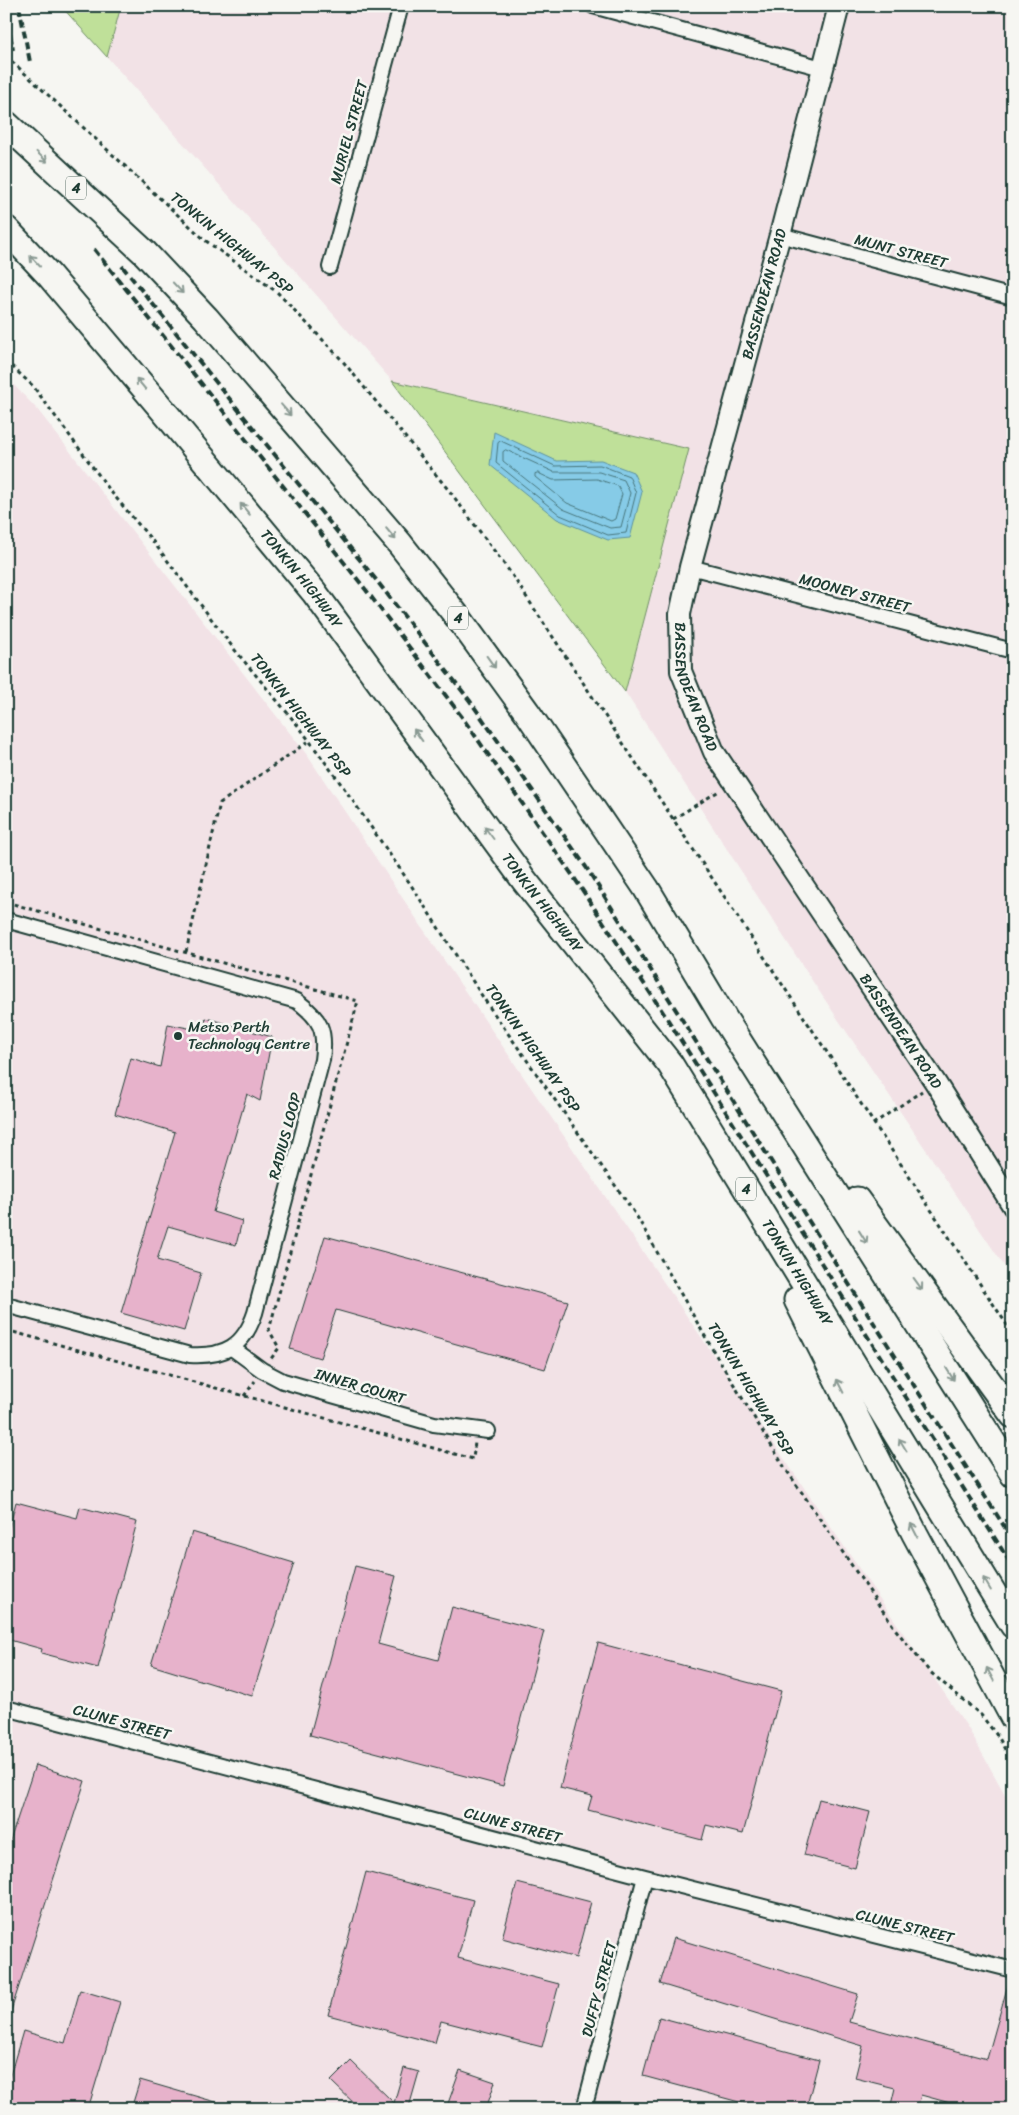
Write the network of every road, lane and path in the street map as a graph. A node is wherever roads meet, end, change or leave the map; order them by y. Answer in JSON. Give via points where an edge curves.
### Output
{"nodes":[{"id":1,"x":401,"y":6,"type":"edge"},
{"id":2,"x":593,"y":6,"type":"edge"},
{"id":3,"x":839,"y":6,"type":"edge"},
{"id":4,"x":6,"y":56,"type":"edge"},
{"id":5,"x":822,"y":68,"type":"junction"},
{"id":6,"x":6,"y":124,"type":"edge"},
{"id":7,"x":6,"y":229,"type":"edge"},
{"id":8,"x":780,"y":236,"type":"junction"},
{"id":9,"x":330,"y":267,"type":"dead end"},
{"id":10,"x":1013,"y":297,"type":"edge"},
{"id":11,"x":6,"y":361,"type":"edge"},
{"id":12,"x":690,"y":567,"type":"junction"},
{"id":13,"x":1013,"y":651,"type":"edge"},
{"id":14,"x":309,"y":741,"type":"junction"},
{"id":15,"x":734,"y":782,"type":"junction"},
{"id":16,"x":673,"y":819,"type":"junction"},
{"id":17,"x":524,"y":880,"type":"junction"},
{"id":18,"x":6,"y":902,"type":"edge"},
{"id":19,"x":6,"y":920,"type":"edge"},
{"id":20,"x":186,"y":952,"type":"junction"},
{"id":21,"x":724,"y":1018,"type":"junction"},
{"id":22,"x":935,"y":1082,"type":"junction"},
{"id":23,"x":873,"y":1124,"type":"junction"},
{"id":24,"x":1013,"y":1206,"type":"edge"},
{"id":25,"x":6,"y":1305,"type":"edge"},
{"id":26,"x":6,"y":1330,"type":"edge"},
{"id":27,"x":1013,"y":1334,"type":"edge"},
{"id":28,"x":232,"y":1348,"type":"junction"},
{"id":29,"x":280,"y":1348,"type":"dead end"},
{"id":30,"x":1013,"y":1415,"type":"edge"},
{"id":31,"x":482,"y":1431,"type":"joint"},
{"id":32,"x":1013,"y":1474,"type":"edge"},
{"id":33,"x":1013,"y":1626,"type":"edge"},
{"id":34,"x":6,"y":1708,"type":"edge"},
{"id":35,"x":1013,"y":1717,"type":"edge"},
{"id":36,"x":1013,"y":1765,"type":"edge"},
{"id":37,"x":645,"y":1877,"type":"junction"},
{"id":38,"x":1013,"y":1970,"type":"edge"},
{"id":39,"x":584,"y":2109,"type":"edge"}],
"edges":[{"from":1,"to":9,"type":"street","name":"MURIEL STREET"},
{"from":2,"to":5,"type":"street"},
{"from":3,"to":5,"type":"street","name":"BASSENDEAN ROAD"},
{"from":4,"to":16,"type":"path","name":"TONKIN HIGHWAY PSP","via":[[206,241],[277,292],[341,359],[452,493],[510,572]]},
{"from":5,"to":8,"type":"street","name":"BASSENDEAN ROAD"},
{"from":6,"to":21,"type":"highway","number":"4","one_way":true,"via":[[145,253],[206,318],[400,544],[528,712],[646,888]]},
{"from":17,"to":7,"type":"highway","name":"TONKIN HIGHWAY","number":"4","one_way":true,"via":[[314,592],[162,408]]},
{"from":8,"to":10,"type":"street","name":"MUNT STREET"},
{"from":8,"to":12,"type":"street","name":"BASSENDEAN ROAD"},
{"from":11,"to":14,"type":"path","name":"TONKIN HIGHWAY PSP","via":[[33,386],[234,649]]},
{"from":12,"to":13,"type":"street","name":"MOONEY STREET"},
{"from":12,"to":15,"type":"street","name":"BASSENDEAN ROAD","via":[[680,614],[681,671],[714,752]]},
{"from":14,"to":20,"type":"path","via":[[220,803]]},
{"from":14,"to":36,"type":"path","name":"TONKIN HIGHWAY PSP","via":[[409,882],[488,1005],[636,1215],[785,1468],[896,1630],[929,1672],[982,1715]]},
{"from":15,"to":16,"type":"path"},
{"from":15,"to":22,"type":"street","name":"BASSENDEAN ROAD"},
{"from":16,"to":23,"type":"path","name":"TONKIN HIGHWAY PSP"},
{"from":33,"to":17,"type":"highway","name":"TONKIN HIGHWAY","number":"4","one_way":true,"via":[[670,1064]]},
{"from":35,"to":17,"type":"highway","one_way":true,"via":[[915,1534],[784,1275],[666,1087]]},
{"from":18,"to":20,"type":"path"},
{"from":19,"to":28,"type":"street","name":"RADIUS LOOP","via":[[297,1001],[313,1012],[324,1045],[322,1060],[255,1313],[250,1328]]},
{"from":20,"to":29,"type":"path","via":[[358,1001],[269,1330]]},
{"from":21,"to":30,"type":"highway","one_way":true},
{"from":21,"to":32,"type":"highway","number":"4","one_way":true},
{"from":22,"to":23,"type":"path"},
{"from":22,"to":24,"type":"street","name":"BASSENDEAN ROAD"},
{"from":23,"to":27,"type":"path","name":"TONKIN HIGHWAY PSP"},
{"from":25,"to":28,"type":"street","via":[[190,1355],[216,1354]]},
{"from":26,"to":31,"type":"path","via":[[473,1459]]},
{"from":28,"to":31,"type":"street","name":"INNER COURT","via":[[283,1381],[434,1424]]},
{"from":34,"to":37,"type":"street","name":"CLUNE STREET"},
{"from":37,"to":38,"type":"street","name":"CLUNE STREET"},
{"from":37,"to":39,"type":"street","name":"DUFFY STREET"}]}
